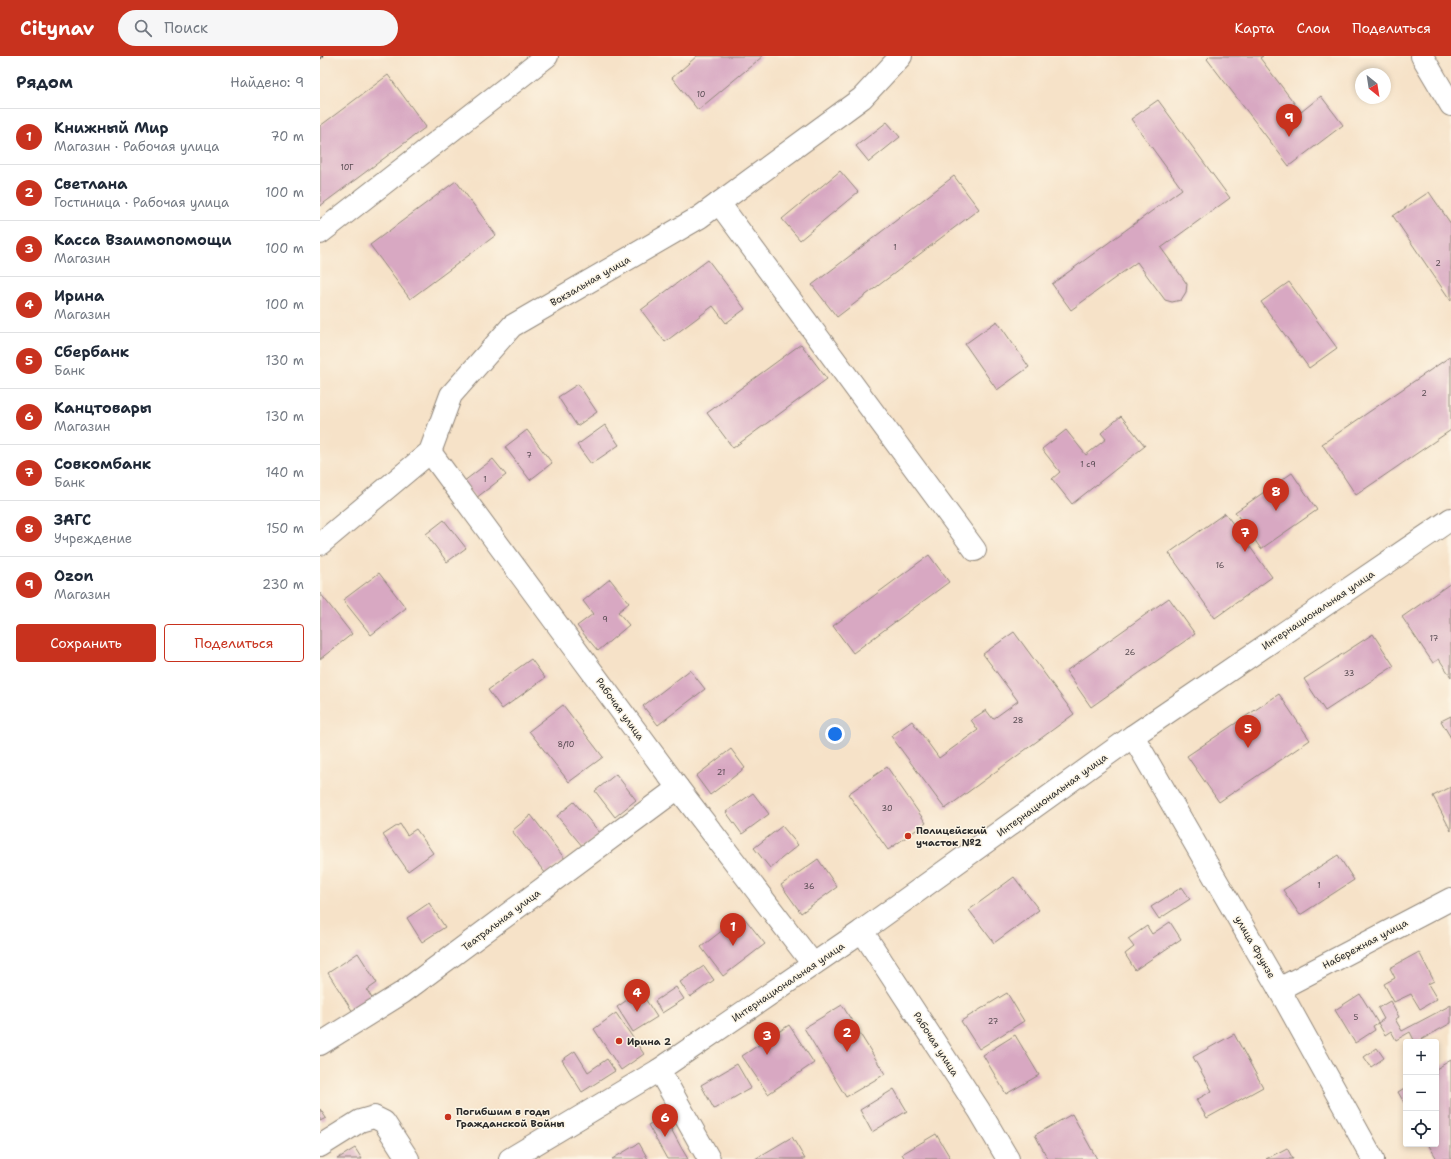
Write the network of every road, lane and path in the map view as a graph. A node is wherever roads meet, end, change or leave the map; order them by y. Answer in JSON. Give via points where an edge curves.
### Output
{"nodes":[{"id":1,"x":547,"y":56,"type":"edge"},
{"id":2,"x":901,"y":56,"type":"edge"},
{"id":3,"x":1422,"y":56,"type":"edge"},
{"id":4,"x":1451,"y":105,"type":"edge"},
{"id":5,"x":719,"y":203,"type":"junction"},
{"id":6,"x":320,"y":233,"type":"edge"},
{"id":7,"x":430,"y":452,"type":"junction"},
{"id":8,"x":1451,"y":519,"type":"edge"},
{"id":9,"x":320,"y":544,"type":"edge"},
{"id":10,"x":975,"y":550,"type":"dead end"},
{"id":11,"x":1133,"y":736,"type":"junction"},
{"id":12,"x":678,"y":788,"type":"junction"},
{"id":13,"x":1451,"y":899,"type":"edge"},
{"id":14,"x":862,"y":931,"type":"junction"},
{"id":15,"x":813,"y":964,"type":"junction"},
{"id":16,"x":1279,"y":989,"type":"junction"},
{"id":17,"x":320,"y":1044,"type":"edge"},
{"id":18,"x":659,"y":1070,"type":"junction"},
{"id":19,"x":320,"y":1146,"type":"edge"},
{"id":20,"x":408,"y":1159,"type":"edge"},
{"id":21,"x":510,"y":1159,"type":"edge"},
{"id":22,"x":709,"y":1159,"type":"edge"},
{"id":23,"x":1008,"y":1159,"type":"edge"},
{"id":24,"x":1373,"y":1159,"type":"edge"}],
"edges":[{"from":1,"to":6,"type":"street"},
{"from":2,"to":5,"type":"street","name":"Вокзальная улица","via":[[862,98]]},
{"from":3,"to":4,"type":"street"},
{"from":5,"to":7,"type":"street","name":"Вокзальная улица","via":[[700,217],[512,326],[451,395]]},
{"from":5,"to":10,"type":"street"},
{"from":7,"to":9,"type":"street","name":"Вокзальная улица"},
{"from":7,"to":12,"type":"street","name":"Рабочая улица"},
{"from":8,"to":11,"type":"street","name":"Интернациональная улица"},
{"from":11,"to":14,"type":"street","name":"Интернациональная улица"},
{"from":11,"to":16,"type":"street","name":"улица Фрунзе"},
{"from":12,"to":15,"type":"street","name":"Рабочая улица"},
{"from":12,"to":17,"type":"street","name":"Театральная улица","via":[[402,993]]},
{"from":13,"to":16,"type":"street","name":"Набережная улица"},
{"from":14,"to":15,"type":"street","name":"Интернациональная улица"},
{"from":14,"to":23,"type":"street","name":"Рабочая улица","via":[[979,1110]]},
{"from":15,"to":18,"type":"street","name":"Интернациональная улица"},
{"from":16,"to":24,"type":"street","name":"улица Фрунзе"},
{"from":18,"to":21,"type":"street","name":"Интернациональная улица"},
{"from":18,"to":22,"type":"street"},
{"from":19,"to":20,"type":"street","via":[[360,1121],[374,1117],[384,1122]]}]}
